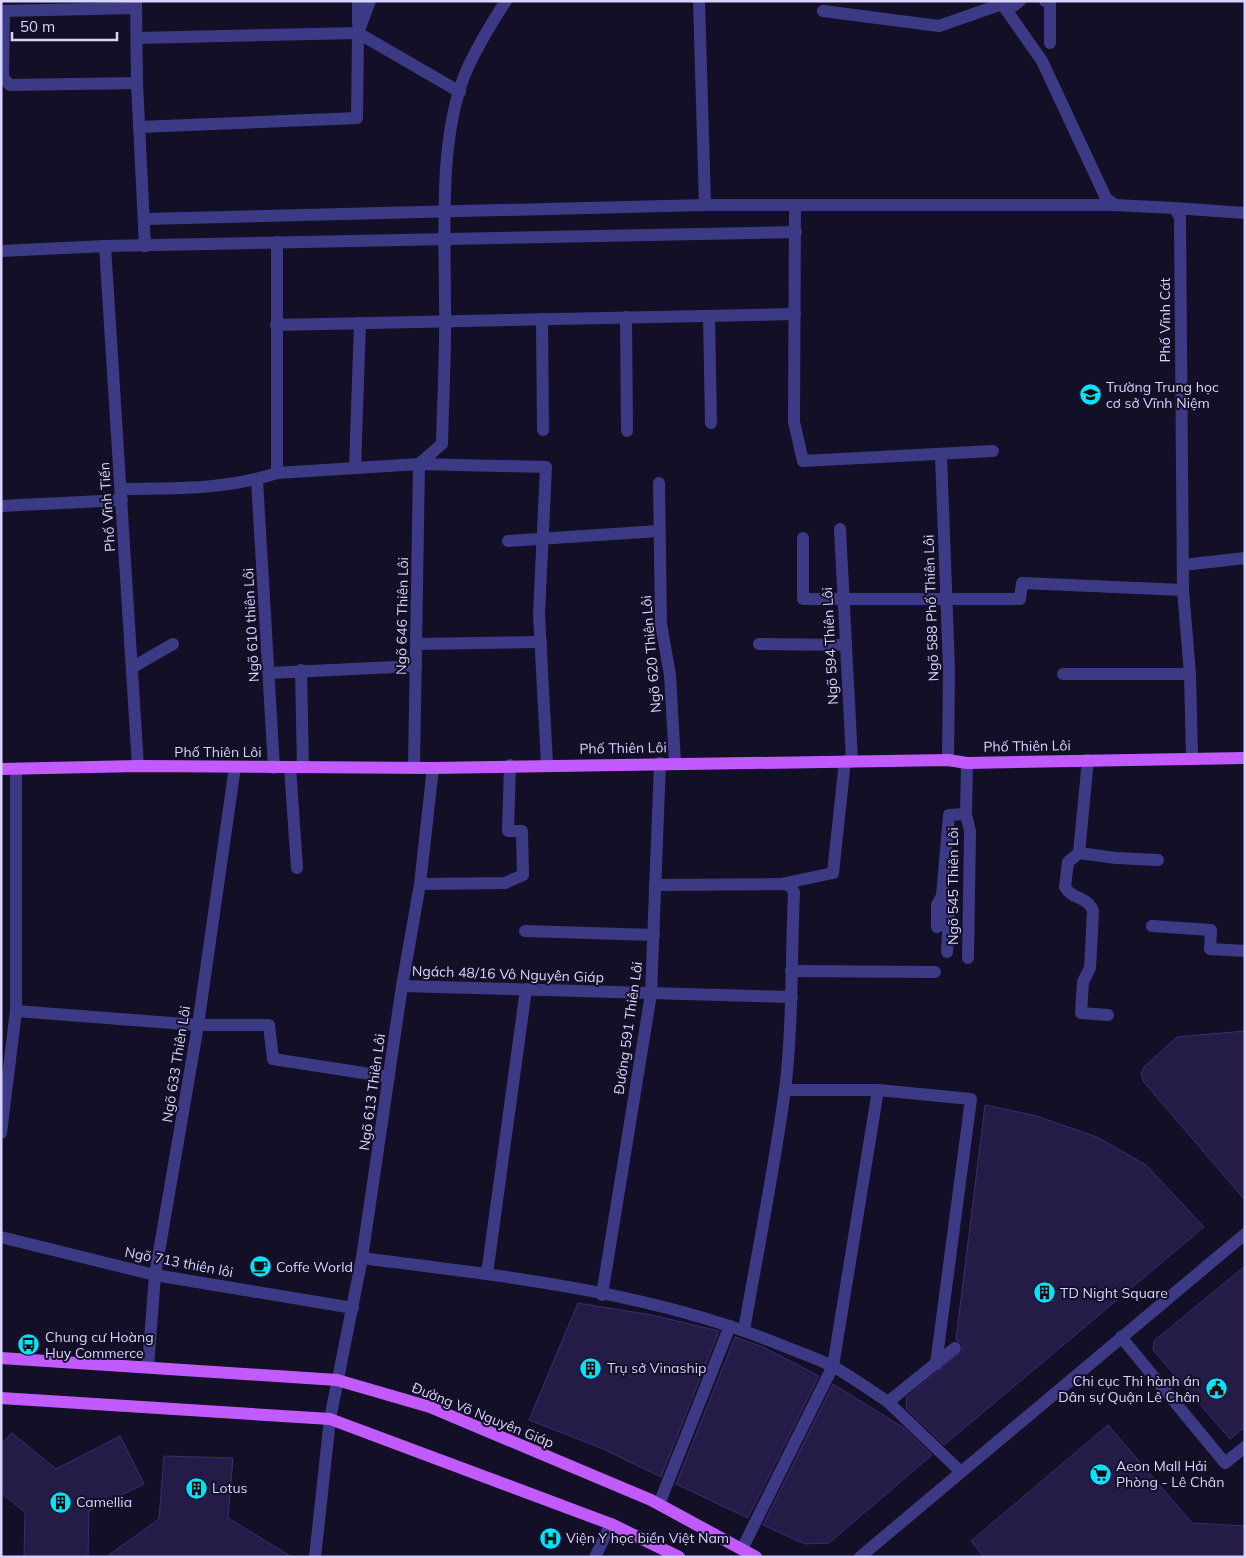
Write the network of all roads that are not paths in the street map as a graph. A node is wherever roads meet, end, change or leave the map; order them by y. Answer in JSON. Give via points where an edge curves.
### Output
{"nodes":[{"id":1,"x":358,"y":1,"type":"edge"},
{"id":2,"x":370,"y":1,"type":"edge"},
{"id":3,"x":506,"y":1,"type":"edge"},
{"id":4,"x":699,"y":1,"type":"edge"},
{"id":5,"x":1020,"y":1,"type":"edge"},
{"id":6,"x":1045,"y":1,"type":"edge"},
{"id":7,"x":136,"y":4,"type":"edge"},
{"id":8,"x":1003,"y":5,"type":"edge"},
{"id":9,"x":3,"y":11,"type":"edge"},
{"id":10,"x":823,"y":11,"type":"dead end"},
{"id":11,"x":358,"y":33,"type":"junction"},
{"id":12,"x":136,"y":38,"type":"junction"},
{"id":13,"x":1050,"y":43,"type":"dead end"},
{"id":14,"x":137,"y":83,"type":"junction"},
{"id":15,"x":460,"y":92,"type":"junction"},
{"id":16,"x":139,"y":127,"type":"junction"},
{"id":17,"x":704,"y":205,"type":"junction"},
{"id":18,"x":1115,"y":205,"type":"junction"},
{"id":19,"x":795,"y":206,"type":"junction"},
{"id":20,"x":1174,"y":208,"type":"junction"},
{"id":21,"x":445,"y":210,"type":"junction"},
{"id":22,"x":1245,"y":213,"type":"edge"},
{"id":23,"x":144,"y":219,"type":"junction"},
{"id":24,"x":796,"y":232,"type":"junction"},
{"id":25,"x":445,"y":238,"type":"junction"},
{"id":26,"x":277,"y":242,"type":"junction"},
{"id":27,"x":105,"y":246,"type":"junction"},
{"id":28,"x":145,"y":246,"type":"junction"},
{"id":29,"x":1,"y":251,"type":"edge"},
{"id":30,"x":795,"y":314,"type":"junction"},
{"id":31,"x":709,"y":316,"type":"junction"},
{"id":32,"x":626,"y":317,"type":"junction"},
{"id":33,"x":542,"y":319,"type":"junction"},
{"id":34,"x":446,"y":321,"type":"junction"},
{"id":35,"x":360,"y":323,"type":"junction"},
{"id":36,"x":276,"y":325,"type":"junction"},
{"id":37,"x":711,"y":423,"type":"dead end"},
{"id":38,"x":543,"y":430,"type":"dead end"},
{"id":39,"x":627,"y":431,"type":"dead end"},
{"id":40,"x":993,"y":450,"type":"dead end"},
{"id":41,"x":941,"y":455,"type":"junction"},
{"id":42,"x":419,"y":464,"type":"junction"},
{"id":43,"x":355,"y":468,"type":"junction"},
{"id":44,"x":277,"y":473,"type":"junction"},
{"id":45,"x":257,"y":480,"type":"junction"},
{"id":46,"x":659,"y":483,"type":"dead end"},
{"id":47,"x":121,"y":494,"type":"junction"},
{"id":48,"x":1,"y":506,"type":"edge"},
{"id":49,"x":840,"y":529,"type":"dead end"},
{"id":50,"x":660,"y":531,"type":"junction"},
{"id":51,"x":803,"y":538,"type":"dead end"},
{"id":52,"x":544,"y":539,"type":"junction"},
{"id":53,"x":508,"y":541,"type":"dead end"},
{"id":54,"x":1245,"y":558,"type":"edge"},
{"id":55,"x":1183,"y":565,"type":"junction"},
{"id":56,"x":1183,"y":590,"type":"junction"},
{"id":57,"x":946,"y":598,"type":"junction"},
{"id":58,"x":842,"y":600,"type":"junction"},
{"id":59,"x":541,"y":642,"type":"junction"},
{"id":60,"x":173,"y":644,"type":"dead end"},
{"id":61,"x":416,"y":644,"type":"junction"},
{"id":62,"x":759,"y":644,"type":"dead end"},
{"id":63,"x":844,"y":644,"type":"junction"},
{"id":64,"x":416,"y":666,"type":"junction"},
{"id":65,"x":133,"y":667,"type":"junction"},
{"id":66,"x":300,"y":670,"type":"junction"},
{"id":67,"x":269,"y":673,"type":"junction"},
{"id":68,"x":1062,"y":674,"type":"dead end"},
{"id":69,"x":1190,"y":674,"type":"junction"},
{"id":70,"x":1192,"y":757,"type":"junction"},
{"id":71,"x":1245,"y":758,"type":"edge"},
{"id":72,"x":948,"y":760,"type":"junction"},
{"id":73,"x":1088,"y":760,"type":"junction"},
{"id":74,"x":848,"y":761,"type":"junction"},
{"id":75,"x":660,"y":763,"type":"junction"},
{"id":76,"x":675,"y":763,"type":"junction"},
{"id":77,"x":967,"y":763,"type":"junction"},
{"id":78,"x":546,"y":764,"type":"junction"},
{"id":79,"x":510,"y":765,"type":"junction"},
{"id":80,"x":138,"y":766,"type":"junction"},
{"id":81,"x":297,"y":767,"type":"junction"},
{"id":82,"x":235,"y":768,"type":"junction"},
{"id":83,"x":274,"y":768,"type":"junction"},
{"id":84,"x":414,"y":768,"type":"junction"},
{"id":85,"x":433,"y":768,"type":"junction"},
{"id":86,"x":1,"y":769,"type":"edge"},
{"id":87,"x":16,"y":769,"type":"junction"},
{"id":88,"x":966,"y":814,"type":"junction"},
{"id":89,"x":1079,"y":853,"type":"junction"},
{"id":90,"x":1158,"y":860,"type":"dead end"},
{"id":91,"x":297,"y":868,"type":"dead end"},
{"id":92,"x":420,"y":884,"type":"junction"},
{"id":93,"x":655,"y":884,"type":"junction"},
{"id":94,"x":780,"y":884,"type":"junction"},
{"id":95,"x":942,"y":896,"type":"junction"},
{"id":96,"x":1152,"y":926,"type":"dead end"},
{"id":97,"x":937,"y":927,"type":"dead end"},
{"id":98,"x":525,"y":932,"type":"dead end"},
{"id":99,"x":654,"y":935,"type":"junction"},
{"id":100,"x":1245,"y":951,"type":"edge"},
{"id":101,"x":947,"y":952,"type":"dead end"},
{"id":102,"x":968,"y":958,"type":"dead end"},
{"id":103,"x":791,"y":971,"type":"junction"},
{"id":104,"x":935,"y":972,"type":"dead end"},
{"id":105,"x":402,"y":986,"type":"junction"},
{"id":106,"x":526,"y":989,"type":"junction"},
{"id":107,"x":651,"y":994,"type":"junction"},
{"id":108,"x":792,"y":997,"type":"junction"},
{"id":109,"x":16,"y":1011,"type":"junction"},
{"id":110,"x":1108,"y":1015,"type":"dead end"},
{"id":111,"x":198,"y":1025,"type":"junction"},
{"id":112,"x":389,"y":1076,"type":"junction"},
{"id":113,"x":785,"y":1090,"type":"junction"},
{"id":114,"x":878,"y":1090,"type":"junction"},
{"id":115,"x":1,"y":1133,"type":"edge"},
{"id":116,"x":1245,"y":1234,"type":"edge"},
{"id":117,"x":1,"y":1237,"type":"edge"},
{"id":118,"x":362,"y":1258,"type":"junction"},
{"id":119,"x":487,"y":1274,"type":"junction"},
{"id":120,"x":155,"y":1275,"type":"junction"},
{"id":121,"x":602,"y":1295,"type":"junction"},
{"id":122,"x":353,"y":1308,"type":"junction"},
{"id":123,"x":730,"y":1326,"type":"junction"},
{"id":124,"x":744,"y":1330,"type":"junction"},
{"id":125,"x":1121,"y":1337,"type":"junction"},
{"id":126,"x":955,"y":1348,"type":"dead end"},
{"id":127,"x":1,"y":1358,"type":"edge"},
{"id":128,"x":936,"y":1364,"type":"junction"},
{"id":129,"x":148,"y":1366,"type":"junction"},
{"id":130,"x":833,"y":1366,"type":"junction"},
{"id":131,"x":337,"y":1380,"type":"junction"},
{"id":132,"x":1,"y":1398,"type":"edge"},
{"id":133,"x":888,"y":1402,"type":"junction"},
{"id":134,"x":330,"y":1419,"type":"junction"},
{"id":135,"x":1245,"y":1447,"type":"edge"},
{"id":136,"x":960,"y":1471,"type":"junction"},
{"id":137,"x":659,"y":1504,"type":"junction"},
{"id":138,"x":611,"y":1524,"type":"junction"},
{"id":139,"x":742,"y":1550,"type":"junction"},
{"id":140,"x":315,"y":1557,"type":"edge"},
{"id":141,"x":595,"y":1557,"type":"edge"},
{"id":142,"x":679,"y":1557,"type":"edge"},
{"id":143,"x":756,"y":1557,"type":"edge"},
{"id":144,"x":860,"y":1557,"type":"edge"}],
"edges":[{"from":1,"to":11,"type":"street"},
{"from":2,"to":11,"type":"street"},
{"from":3,"to":15,"type":"street","via":[[468,68]]},
{"from":4,"to":17,"type":"street"},
{"from":5,"to":8,"type":"street"},
{"from":6,"to":13,"type":"street","via":[[1050,2]]},
{"from":7,"to":9,"type":"street"},
{"from":7,"to":12,"type":"street"},
{"from":8,"to":10,"type":"street","via":[[939,26]]},
{"from":8,"to":18,"type":"street","via":[[1042,60],[1106,198]]},
{"from":9,"to":14,"type":"street","via":[[3,78],[10,85]]},
{"from":11,"to":12,"type":"street"},
{"from":11,"to":15,"type":"street"},
{"from":11,"to":16,"type":"street","via":[[357,118]]},
{"from":12,"to":14,"type":"street"},
{"from":14,"to":16,"type":"street"},
{"from":15,"to":21,"type":"street","via":[[449,142]]},
{"from":16,"to":23,"type":"street"},
{"from":17,"to":19,"type":"street"},
{"from":17,"to":21,"type":"street"},
{"from":18,"to":19,"type":"street"},
{"from":18,"to":20,"type":"street"},
{"from":19,"to":24,"type":"street"},
{"from":20,"to":22,"type":"street"},
{"from":20,"to":55,"type":"street","name":"Phố Vĩnh Cát","via":[[1180,217]]},
{"from":21,"to":23,"type":"street"},
{"from":21,"to":25,"type":"street"},
{"from":23,"to":28,"type":"street"},
{"from":24,"to":25,"type":"street"},
{"from":24,"to":30,"type":"street"},
{"from":25,"to":26,"type":"street"},
{"from":25,"to":34,"type":"street"},
{"from":26,"to":28,"type":"street"},
{"from":26,"to":36,"type":"street"},
{"from":27,"to":28,"type":"street"},
{"from":27,"to":29,"type":"street"},
{"from":27,"to":47,"type":"street","name":"Phố Vĩnh Tiến"},
{"from":30,"to":31,"type":"street"},
{"from":30,"to":41,"type":"street","via":[[794,422],[803,461]]},
{"from":31,"to":32,"type":"street"},
{"from":31,"to":37,"type":"street"},
{"from":32,"to":33,"type":"street"},
{"from":32,"to":39,"type":"street"},
{"from":33,"to":34,"type":"street"},
{"from":33,"to":38,"type":"street"},
{"from":34,"to":35,"type":"street"},
{"from":34,"to":42,"type":"street","via":[[442,444]]},
{"from":35,"to":36,"type":"street"},
{"from":35,"to":43,"type":"street"},
{"from":36,"to":44,"type":"street"},
{"from":40,"to":41,"type":"street"},
{"from":41,"to":57,"type":"street","name":"Ngõ 588 Phố Thiên Lôi"},
{"from":42,"to":43,"type":"street"},
{"from":42,"to":52,"type":"street","via":[[546,467]]},
{"from":42,"to":61,"type":"street","name":"Ngõ 646 Thiên Lôi"},
{"from":43,"to":44,"type":"street"},
{"from":44,"to":45,"type":"street"},
{"from":45,"to":47,"type":"street","via":[[210,488]]},
{"from":45,"to":67,"type":"street","name":"Ngõ 610 thiên Lôi"},
{"from":46,"to":50,"type":"street","name":"Ngõ 620 Thiên Lôi"},
{"from":47,"to":48,"type":"street"},
{"from":47,"to":65,"type":"street","name":"Phố Vĩnh Tiến"},
{"from":49,"to":58,"type":"street","name":"Ngõ 594 Thiên Lôi"},
{"from":50,"to":52,"type":"street"},
{"from":50,"to":76,"type":"street","name":"Ngõ 620 Thiên Lôi","via":[[660,624],[670,675]]},
{"from":51,"to":58,"type":"street","via":[[803,599]]},
{"from":52,"to":53,"type":"street"},
{"from":52,"to":59,"type":"street"},
{"from":54,"to":55,"type":"street"},
{"from":55,"to":56,"type":"street","name":"Phố Vĩnh Cát"},
{"from":56,"to":57,"type":"street","via":[[1022,583],[1020,599]]},
{"from":56,"to":69,"type":"street","name":"Phố Vĩnh Cát"},
{"from":57,"to":58,"type":"street"},
{"from":57,"to":72,"type":"street","name":"Ngõ 588 Phố Thiên Lôi"},
{"from":58,"to":63,"type":"street","name":"Ngõ 594 Thiên Lôi"},
{"from":59,"to":61,"type":"street"},
{"from":59,"to":78,"type":"street"},
{"from":60,"to":65,"type":"street"},
{"from":61,"to":64,"type":"street","name":"Ngõ 646 Thiên Lôi"},
{"from":62,"to":63,"type":"street"},
{"from":63,"to":74,"type":"street","name":"Ngõ 594 Thiên Lôi"},
{"from":64,"to":66,"type":"street"},
{"from":64,"to":84,"type":"street","name":"Ngõ 646 Thiên Lôi"},
{"from":65,"to":80,"type":"street","name":"Phố Vĩnh Tiến"},
{"from":66,"to":67,"type":"street"},
{"from":66,"to":81,"type":"street"},
{"from":67,"to":83,"type":"street","name":"Ngõ 610 thiên Lôi"},
{"from":68,"to":69,"type":"street"},
{"from":69,"to":70,"type":"street","name":"Phố Vĩnh Cát"},
{"from":70,"to":71,"type":"main road","name":"Phố Thiên Lôi"},
{"from":70,"to":73,"type":"main road","name":"Phố Thiên Lôi"},
{"from":72,"to":74,"type":"main road","name":"Phố Thiên Lôi"},
{"from":72,"to":77,"type":"main road","name":"Phố Thiên Lôi"},
{"from":73,"to":77,"type":"main road","name":"Phố Thiên Lôi"},
{"from":73,"to":89,"type":"street"},
{"from":74,"to":76,"type":"main road","name":"Phố Thiên Lôi"},
{"from":74,"to":94,"type":"street","name":"Ngõ 594 Thiên Lôi","via":[[833,873]]},
{"from":75,"to":76,"type":"main road","name":"Phố Thiên Lôi"},
{"from":75,"to":78,"type":"main road","name":"Phố Thiên Lôi"},
{"from":75,"to":93,"type":"street","name":"Đường 591 Thiên Lôi"},
{"from":77,"to":88,"type":"street","name":"Ngõ 545 Thiên Lôi"},
{"from":78,"to":79,"type":"main road","name":"Phố Thiên Lôi"},
{"from":79,"to":85,"type":"main road","name":"Phố Thiên Lôi"},
{"from":79,"to":92,"type":"street","via":[[508,831],[522,831],[523,875],[505,883]]},
{"from":80,"to":82,"type":"main road","name":"Phố Thiên Lôi"},
{"from":80,"to":87,"type":"main road","name":"Phố Thiên Lôi"},
{"from":81,"to":83,"type":"main road","name":"Phố Thiên Lôi"},
{"from":81,"to":84,"type":"main road","name":"Phố Thiên Lôi"},
{"from":81,"to":91,"type":"street"},
{"from":82,"to":83,"type":"main road","name":"Phố Thiên Lôi"},
{"from":82,"to":111,"type":"street","name":"Ngõ 633 Thiên Lôi"},
{"from":84,"to":85,"type":"main road","name":"Phố Thiên Lôi"},
{"from":85,"to":92,"type":"street","name":"Ngõ 613 Thiên Lôi"},
{"from":86,"to":87,"type":"main road","name":"Phố Thiên Lôi"},
{"from":87,"to":109,"type":"street"},
{"from":88,"to":95,"type":"street","name":"Ngõ 545 Thiên Lôi","via":[[949,815]]},
{"from":88,"to":102,"type":"street","name":"Ngõ 545 Thiên Lôi","via":[[970,831]]},
{"from":89,"to":90,"type":"street"},
{"from":89,"to":110,"type":"street","via":[[1068,862],[1065,887],[1071,895],[1091,904],[1093,911],[1090,968],[1084,982],[1081,1013]]},
{"from":92,"to":105,"type":"street","name":"Ngõ 613 Thiên Lôi"},
{"from":93,"to":94,"type":"street"},
{"from":93,"to":99,"type":"street","name":"Đường 591 Thiên Lôi"},
{"from":94,"to":103,"type":"street","via":[[790,886],[794,892]]},
{"from":95,"to":97,"type":"street","via":[[937,905]]},
{"from":95,"to":101,"type":"street","name":"Ngõ 545 Thiên Lôi","via":[[949,911]]},
{"from":96,"to":100,"type":"street","via":[[1211,930],[1210,949]]},
{"from":98,"to":99,"type":"street"},
{"from":99,"to":107,"type":"street","name":"Đường 591 Thiên Lôi"},
{"from":103,"to":104,"type":"street"},
{"from":103,"to":108,"type":"street"},
{"from":105,"to":106,"type":"street","name":"Ngách 48/16 Vô Nguyên Giáp"},
{"from":105,"to":112,"type":"street","name":"Ngõ 613 Thiên Lôi"},
{"from":106,"to":107,"type":"street","name":"Ngách 48/16 Vô Nguyên Giáp"},
{"from":106,"to":119,"type":"street"},
{"from":107,"to":108,"type":"street","name":"Ngách 48/16 Vô Nguyên Giáp"},
{"from":107,"to":121,"type":"street","name":"Đường 591 Thiên Lôi"},
{"from":108,"to":113,"type":"street"},
{"from":109,"to":111,"type":"street"},
{"from":109,"to":115,"type":"street"},
{"from":111,"to":112,"type":"street","via":[[269,1025],[273,1059]]},
{"from":111,"to":120,"type":"street","name":"Ngõ 633 Thiên Lôi"},
{"from":112,"to":118,"type":"street","name":"Ngõ 613 Thiên Lôi"},
{"from":113,"to":114,"type":"street"},
{"from":113,"to":124,"type":"street"},
{"from":114,"to":128,"type":"street","via":[[971,1099]]},
{"from":114,"to":130,"type":"street"},
{"from":116,"to":125,"type":"street"},
{"from":117,"to":120,"type":"street","name":"Ngõ 713 thiên lôi"},
{"from":118,"to":119,"type":"street"},
{"from":118,"to":122,"type":"street","name":"Ngõ 613 Thiên Lôi"},
{"from":119,"to":121,"type":"street"},
{"from":120,"to":122,"type":"street","name":"Ngõ 713 thiên lôi"},
{"from":120,"to":129,"type":"street","name":"Ngõ 633 Thiên Lôi"},
{"from":121,"to":123,"type":"street","via":[[679,1311]]},
{"from":122,"to":131,"type":"street","name":"Ngõ 613 Thiên Lôi"},
{"from":123,"to":124,"type":"street"},
{"from":123,"to":137,"type":"street"},
{"from":124,"to":130,"type":"street"},
{"from":125,"to":135,"type":"street","via":[[1225,1463]]},
{"from":125,"to":136,"type":"street"},
{"from":126,"to":128,"type":"street"},
{"from":127,"to":129,"type":"main road","name":"Đường Võ Nguyên Giáp"},
{"from":128,"to":133,"type":"street"},
{"from":129,"to":131,"type":"main road","name":"Đường Võ Nguyên Giáp"},
{"from":130,"to":133,"type":"street"},
{"from":130,"to":139,"type":"street"},
{"from":131,"to":134,"type":"street","name":"Ngõ 613 Thiên Lôi"},
{"from":131,"to":137,"type":"main road","name":"Đường Võ Nguyên Giáp","via":[[430,1407]]},
{"from":132,"to":134,"type":"main road"},
{"from":133,"to":136,"type":"street"},
{"from":134,"to":138,"type":"main road"},
{"from":134,"to":140,"type":"street","name":"Ngõ 613 Thiên Lôi"},
{"from":136,"to":144,"type":"street"},
{"from":137,"to":139,"type":"main road","name":"Đường Võ Nguyên Giáp"},
{"from":138,"to":141,"type":"street"},
{"from":138,"to":142,"type":"main road"},
{"from":139,"to":143,"type":"main road","name":"Đường Võ Nguyên Giáp"}]}
